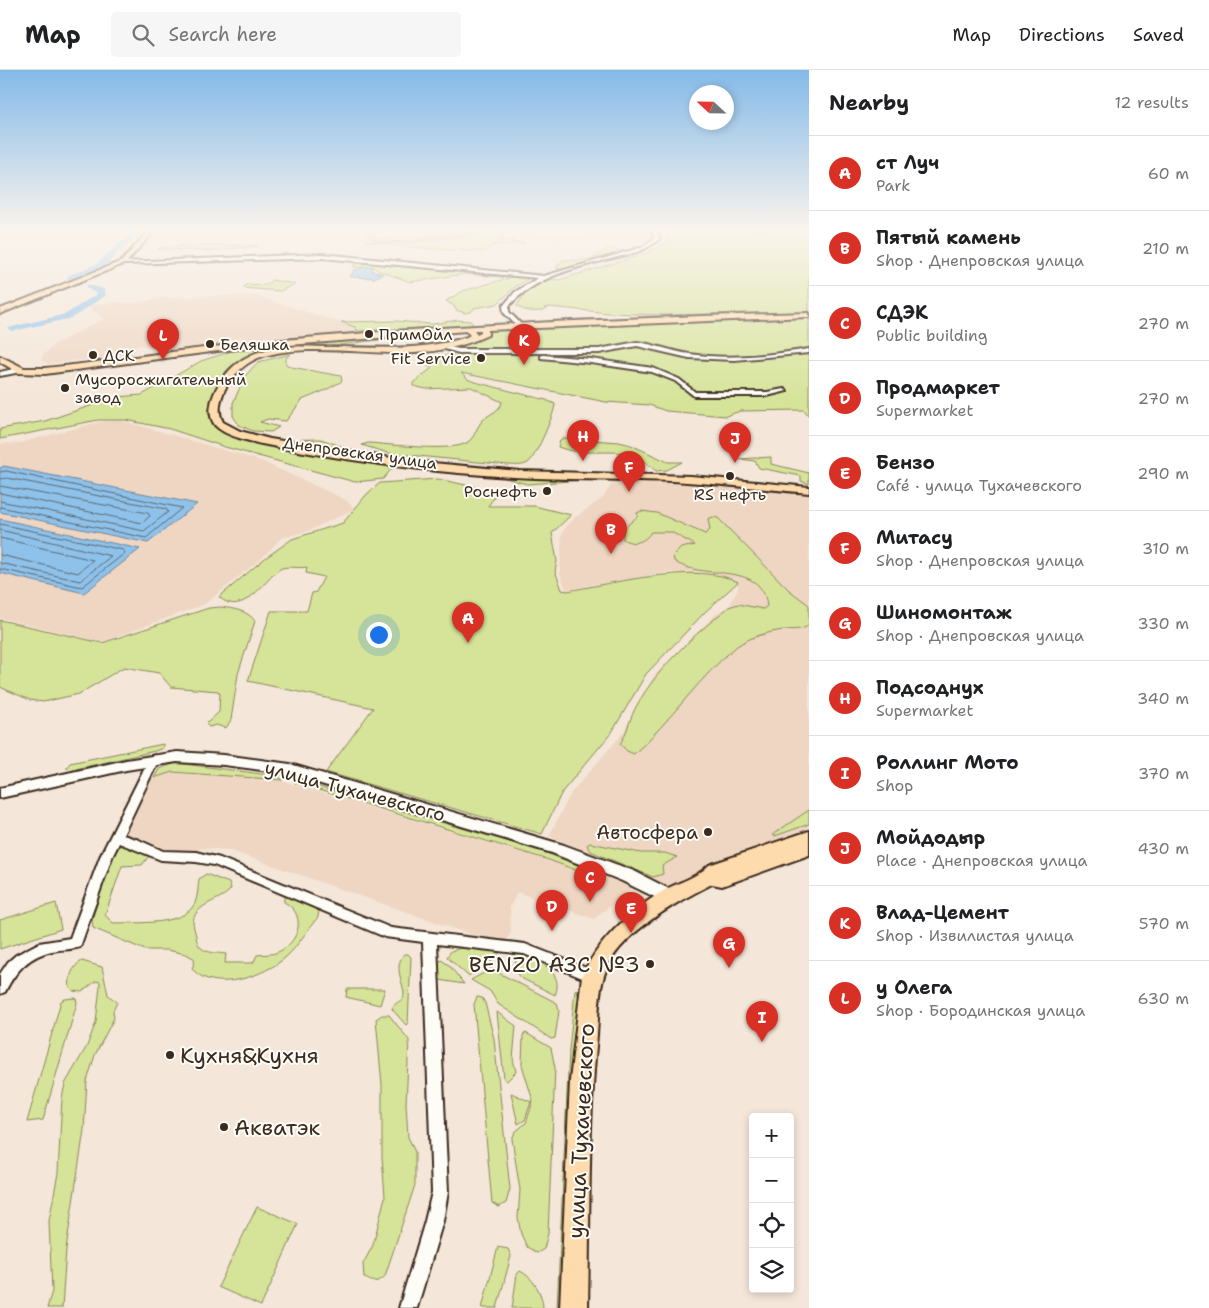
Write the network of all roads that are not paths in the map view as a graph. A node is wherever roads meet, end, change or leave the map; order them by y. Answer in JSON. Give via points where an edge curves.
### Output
{"nodes":[{"id":1,"x":60,"y":288,"type":"edge"},
{"id":2,"x":523,"y":288,"type":"edge"},
{"id":3,"x":0,"y":312,"type":"edge"},
{"id":4,"x":809,"y":315,"type":"edge"},
{"id":5,"x":519,"y":327,"type":"junction"},
{"id":6,"x":484,"y":331,"type":"junction"},
{"id":7,"x":470,"y":333,"type":"junction"},
{"id":8,"x":445,"y":349,"type":"junction"},
{"id":9,"x":524,"y":351,"type":"junction"},
{"id":10,"x":809,"y":351,"type":"edge"},
{"id":11,"x":0,"y":359,"type":"edge"},
{"id":12,"x":13,"y":368,"type":"junction"},
{"id":13,"x":0,"y":374,"type":"edge"},
{"id":14,"x":784,"y":391,"type":"dead end"},
{"id":15,"x":809,"y":490,"type":"edge"},
{"id":16,"x":154,"y":759,"type":"junction"},
{"id":17,"x":0,"y":792,"type":"edge"},
{"id":18,"x":115,"y":837,"type":"junction"},
{"id":19,"x":809,"y":837,"type":"edge"},
{"id":20,"x":809,"y":848,"type":"edge"},
{"id":21,"x":710,"y":876,"type":"junction"},
{"id":22,"x":669,"y":896,"type":"junction"},
{"id":23,"x":430,"y":939,"type":"junction"},
{"id":24,"x":592,"y":976,"type":"junction"},
{"id":25,"x":0,"y":988,"type":"edge"},
{"id":26,"x":408,"y":1308,"type":"edge"},
{"id":27,"x":574,"y":1308,"type":"edge"}],
"edges":[{"from":1,"to":3,"type":"main road"},
{"from":2,"to":5,"type":"main road","via":[[506,306],[506,312]]},
{"from":4,"to":5,"type":"main road"},
{"from":5,"to":6,"type":"main road"},
{"from":6,"to":7,"type":"main road"},
{"from":6,"to":8,"type":"main road","name":"Днепровская улица"},
{"from":7,"to":8,"type":"main road","name":"Днепровская улица"},
{"from":7,"to":12,"type":"main road","via":[[252,346],[45,373]]},
{"from":8,"to":9,"type":"street"},
{"from":8,"to":15,"type":"main road","name":"Днепровская улица","via":[[300,352],[266,356],[240,368],[222,402],[220,416],[231,429],[240,433],[363,456],[519,473],[649,475]]},
{"from":9,"to":10,"type":"street","via":[[610,350],[634,344],[703,357],[772,357]]},
{"from":9,"to":14,"type":"street","via":[[536,356],[653,370],[679,382],[694,394]]},
{"from":11,"to":12,"type":"main road"},
{"from":12,"to":13,"type":"main road"},
{"from":16,"to":17,"type":"main road","name":"улица Тухачевского"},
{"from":16,"to":18,"type":"street"},
{"from":16,"to":22,"type":"main road","name":"улица Тухачевского","via":[[224,760],[304,773],[558,849]]},
{"from":18,"to":23,"type":"street","via":[[135,842],[161,855],[216,861],[390,933]]},
{"from":18,"to":25,"type":"street","via":[[75,943],[47,946],[18,960]]},
{"from":19,"to":21,"type":"main road","name":"улица Тухачевского","via":[[716,870]]},
{"from":20,"to":21,"type":"main road","via":[[722,879]]},
{"from":21,"to":22,"type":"main road","name":"улица Тухачевского"},
{"from":22,"to":24,"type":"main road","name":"улица Тухачевского","via":[[609,947]]},
{"from":23,"to":24,"type":"street","via":[[525,949]]},
{"from":23,"to":26,"type":"street","via":[[440,1192]]},
{"from":24,"to":27,"type":"main road","name":"улица Тухачевского","via":[[582,1081]]}]}
